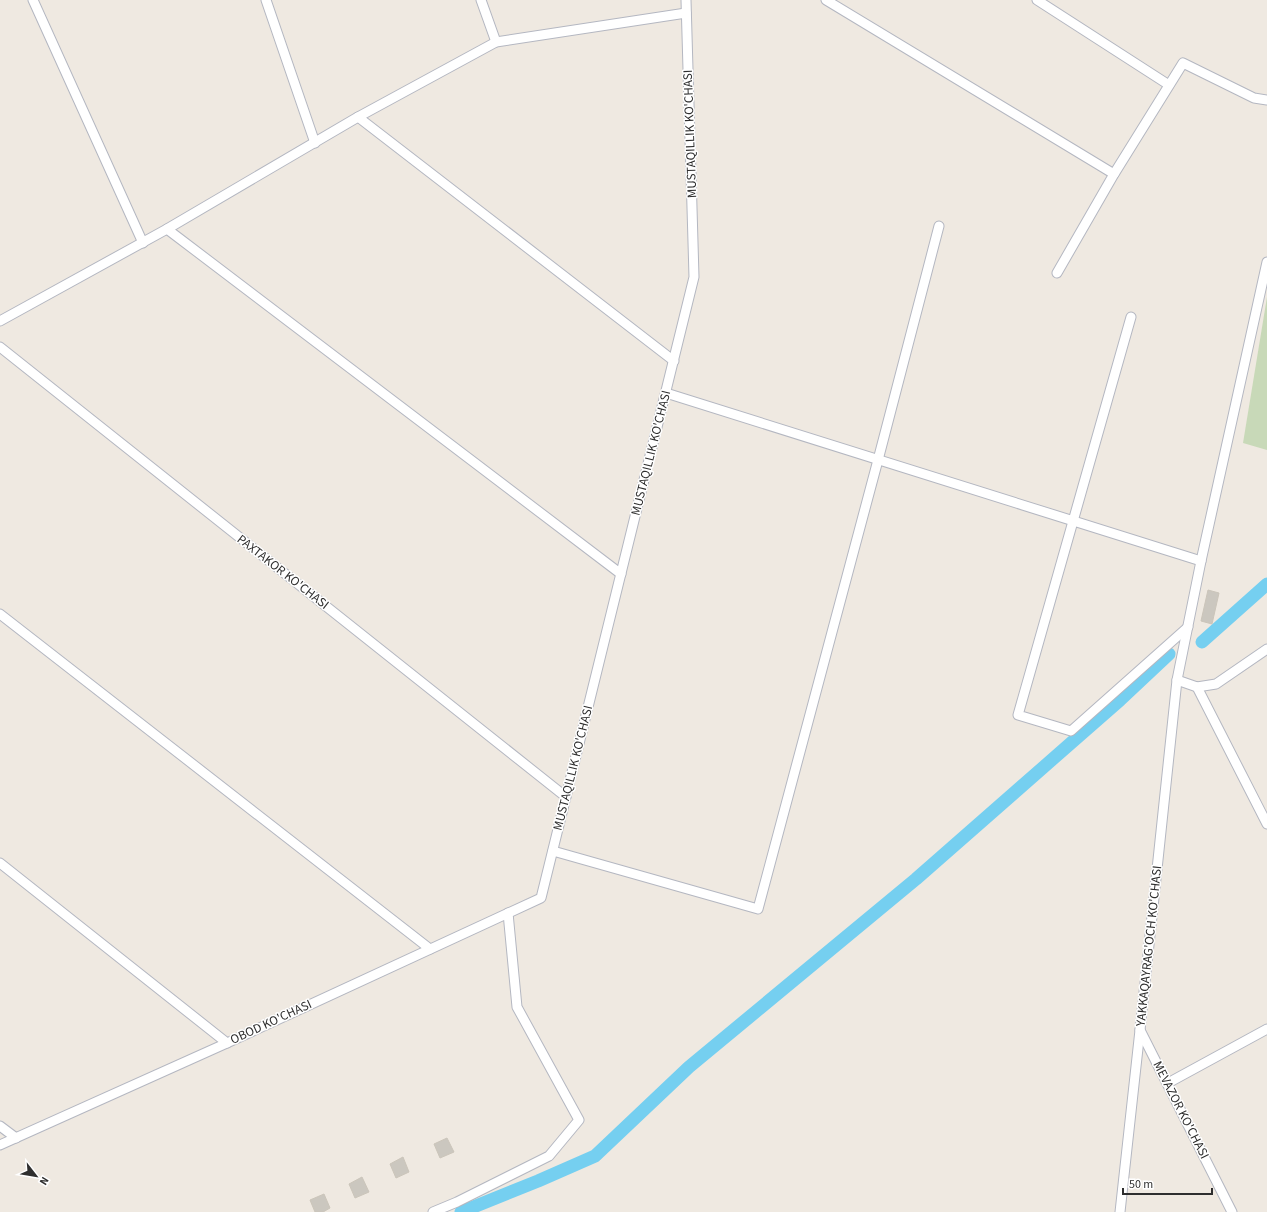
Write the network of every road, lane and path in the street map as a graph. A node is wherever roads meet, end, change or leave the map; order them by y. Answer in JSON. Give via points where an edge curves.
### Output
{"nodes":[{"id":1,"x":33,"y":0,"type":"edge"},
{"id":2,"x":266,"y":0,"type":"edge"},
{"id":3,"x":482,"y":0,"type":"edge"},
{"id":4,"x":686,"y":0,"type":"edge"},
{"id":5,"x":826,"y":0,"type":"edge"},
{"id":6,"x":1037,"y":0,"type":"edge"},
{"id":7,"x":686,"y":12,"type":"junction"},
{"id":8,"x":496,"y":42,"type":"junction"},
{"id":9,"x":1169,"y":85,"type":"junction"},
{"id":10,"x":1267,"y":100,"type":"edge"},
{"id":11,"x":358,"y":118,"type":"junction"},
{"id":12,"x":315,"y":143,"type":"junction"},
{"id":13,"x":1114,"y":174,"type":"junction"},
{"id":14,"x":939,"y":226,"type":"dead end"},
{"id":15,"x":167,"y":229,"type":"junction"},
{"id":16,"x":143,"y":243,"type":"junction"},
{"id":17,"x":1267,"y":262,"type":"edge"},
{"id":18,"x":1057,"y":273,"type":"dead end"},
{"id":19,"x":1131,"y":317,"type":"dead end"},
{"id":20,"x":0,"y":321,"type":"edge"},
{"id":21,"x":0,"y":347,"type":"edge"},
{"id":22,"x":674,"y":361,"type":"junction"},
{"id":23,"x":666,"y":393,"type":"junction"},
{"id":24,"x":878,"y":460,"type":"junction"},
{"id":25,"x":1073,"y":521,"type":"junction"},
{"id":26,"x":1201,"y":561,"type":"junction"},
{"id":27,"x":621,"y":574,"type":"junction"},
{"id":28,"x":0,"y":614,"type":"edge"},
{"id":29,"x":1188,"y":627,"type":"junction"},
{"id":30,"x":1267,"y":649,"type":"edge"},
{"id":31,"x":1177,"y":680,"type":"junction"},
{"id":32,"x":1197,"y":687,"type":"junction"},
{"id":33,"x":566,"y":797,"type":"junction"},
{"id":34,"x":1267,"y":824,"type":"edge"},
{"id":35,"x":553,"y":851,"type":"junction"},
{"id":36,"x":0,"y":863,"type":"edge"},
{"id":37,"x":541,"y":898,"type":"joint"},
{"id":38,"x":508,"y":913,"type":"junction"},
{"id":39,"x":430,"y":949,"type":"junction"},
{"id":40,"x":1267,"y":1029,"type":"edge"},
{"id":41,"x":1140,"y":1030,"type":"junction"},
{"id":42,"x":227,"y":1043,"type":"junction"},
{"id":43,"x":1168,"y":1083,"type":"junction"},
{"id":44,"x":0,"y":1126,"type":"edge"},
{"id":45,"x":16,"y":1138,"type":"junction"},
{"id":46,"x":0,"y":1146,"type":"edge"},
{"id":47,"x":433,"y":1212,"type":"edge"},
{"id":48,"x":1120,"y":1212,"type":"edge"},
{"id":49,"x":1232,"y":1212,"type":"edge"}],
"edges":[{"from":1,"to":16,"type":"street"},
{"from":2,"to":12,"type":"street"},
{"from":3,"to":8,"type":"street"},
{"from":4,"to":7,"type":"street","name":"MUSTAQILLIK KO'CHASI"},
{"from":5,"to":13,"type":"street"},
{"from":6,"to":9,"type":"street"},
{"from":7,"to":8,"type":"street"},
{"from":7,"to":22,"type":"street","name":"MUSTAQILLIK KO'CHASI","via":[[694,278]]},
{"from":8,"to":11,"type":"street"},
{"from":9,"to":10,"type":"street","via":[[1183,62],[1254,98]]},
{"from":9,"to":13,"type":"street"},
{"from":11,"to":12,"type":"street"},
{"from":11,"to":22,"type":"street"},
{"from":12,"to":15,"type":"street"},
{"from":13,"to":18,"type":"street"},
{"from":14,"to":24,"type":"street"},
{"from":15,"to":16,"type":"street"},
{"from":15,"to":27,"type":"street"},
{"from":16,"to":20,"type":"street"},
{"from":17,"to":26,"type":"street","name":"YAKKAQAYRAG'OCH KO'CHASI"},
{"from":19,"to":25,"type":"street"},
{"from":21,"to":33,"type":"street","name":"PAXTAKOR KO'CHASI"},
{"from":22,"to":23,"type":"street","name":"MUSTAQILLIK KO'CHASI"},
{"from":23,"to":24,"type":"street"},
{"from":23,"to":27,"type":"street","name":"MUSTAQILLIK KO'CHASI"},
{"from":24,"to":25,"type":"street"},
{"from":24,"to":35,"type":"street","via":[[758,909]]},
{"from":25,"to":26,"type":"street"},
{"from":25,"to":29,"type":"street","via":[[1018,715],[1071,731]]},
{"from":26,"to":29,"type":"street","name":"YAKKAQAYRAG'OCH KO'CHASI"},
{"from":27,"to":33,"type":"street","name":"MUSTAQILLIK KO'CHASI"},
{"from":28,"to":39,"type":"street"},
{"from":29,"to":31,"type":"street","name":"YAKKAQAYRAG'OCH KO'CHASI"},
{"from":30,"to":32,"type":"street","via":[[1216,684]]},
{"from":31,"to":32,"type":"street"},
{"from":31,"to":41,"type":"street","name":"YAKKAQAYRAG'OCH KO'CHASI"},
{"from":32,"to":34,"type":"street"},
{"from":33,"to":35,"type":"street","name":"MUSTAQILLIK KO'CHASI"},
{"from":35,"to":37,"type":"street","name":"MUSTAQILLIK KO'CHASI"},
{"from":36,"to":42,"type":"street"},
{"from":37,"to":38,"type":"street","name":"OBOD KO'CHASI"},
{"from":38,"to":39,"type":"street","name":"OBOD KO'CHASI"},
{"from":38,"to":47,"type":"street","via":[[517,1007],[580,1120],[549,1156]]},
{"from":39,"to":42,"type":"street","name":"OBOD KO'CHASI"},
{"from":40,"to":43,"type":"street"},
{"from":41,"to":43,"type":"street","name":"MEVAZOR KO'CHASI"},
{"from":41,"to":48,"type":"street","name":"YAKKAQAYRAG'OCH KO'CHASI"},
{"from":42,"to":45,"type":"street","name":"OBOD KO'CHASI"},
{"from":43,"to":49,"type":"street","name":"MEVAZOR KO'CHASI"},
{"from":44,"to":45,"type":"street"},
{"from":45,"to":46,"type":"street","name":"OBOD KO'CHASI"}]}
